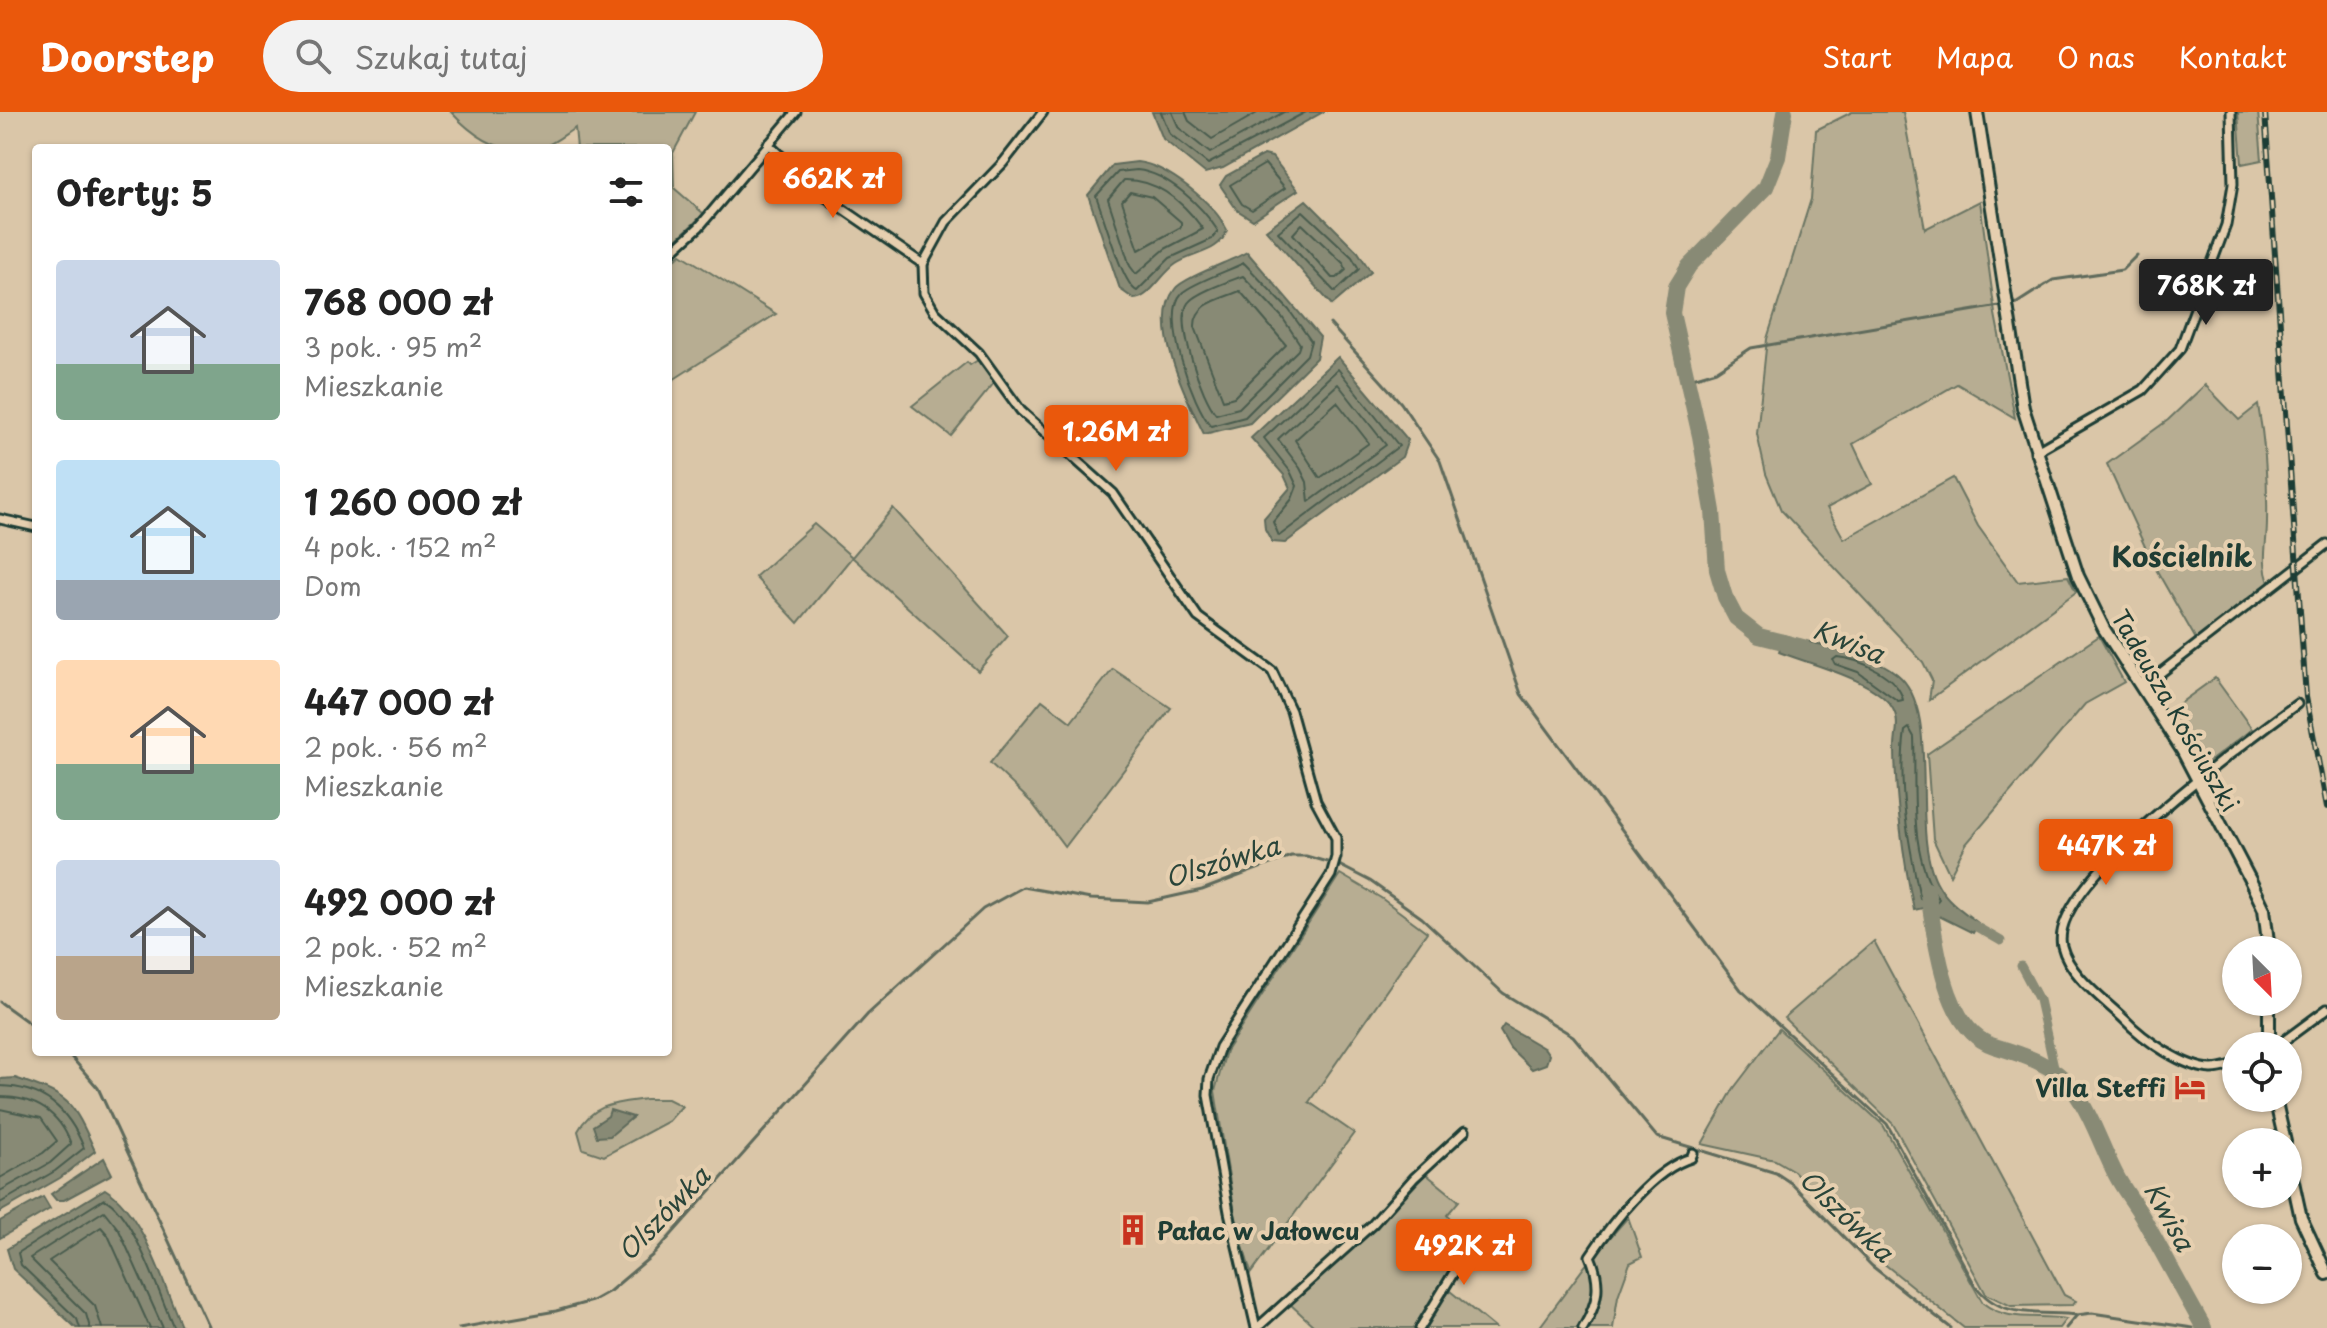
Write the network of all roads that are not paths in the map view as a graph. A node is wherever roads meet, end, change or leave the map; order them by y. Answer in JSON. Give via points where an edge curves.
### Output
{"nodes":[{"id":1,"x":796,"y":112,"type":"edge"},
{"id":2,"x":1043,"y":112,"type":"edge"},
{"id":3,"x":1977,"y":112,"type":"edge"},
{"id":4,"x":2231,"y":112,"type":"edge"},
{"id":5,"x":768,"y":144,"type":"junction"},
{"id":6,"x":672,"y":251,"type":"edge"},
{"id":7,"x":923,"y":264,"type":"junction"},
{"id":8,"x":2035,"y":452,"type":"junction"},
{"id":9,"x":0,"y":519,"type":"edge"},
{"id":10,"x":32,"y":526,"type":"edge"},
{"id":11,"x":2327,"y":544,"type":"edge"},
{"id":12,"x":2141,"y":688,"type":"junction"},
{"id":13,"x":2297,"y":704,"type":"dead end"},
{"id":14,"x":2197,"y":780,"type":"junction"},
{"id":15,"x":2267,"y":936,"type":"edge"},
{"id":16,"x":2327,"y":1009,"type":"edge"},
{"id":17,"x":2296,"y":1032,"type":"edge"},
{"id":18,"x":2222,"y":1067,"type":"edge"},
{"id":19,"x":1465,"y":1131,"type":"dead end"},
{"id":20,"x":1693,"y":1153,"type":"dead end"},
{"id":21,"x":2299,"y":1208,"type":"edge"},
{"id":22,"x":1487,"y":1228,"type":"dead end"},
{"id":23,"x":2327,"y":1274,"type":"edge"},
{"id":24,"x":1257,"y":1328,"type":"edge"},
{"id":25,"x":1420,"y":1328,"type":"edge"},
{"id":26,"x":1583,"y":1328,"type":"edge"}],
"edges":[{"from":1,"to":5,"type":"street"},
{"from":2,"to":7,"type":"street","via":[[946,222]]},
{"from":3,"to":8,"type":"main road","name":"Tadeusza Kościuszki","via":[[2023,408]]},
{"from":4,"to":8,"type":"street","via":[[2233,184],[2226,225],[2180,349],[2143,390]]},
{"from":5,"to":6,"type":"street"},
{"from":5,"to":7,"type":"street","via":[[824,196]]},
{"from":7,"to":24,"type":"street","via":[[924,293],[935,312],[974,347],[1021,411],[1113,493],[1198,617],[1272,671],[1291,711],[1316,801],[1336,838],[1331,875],[1220,1047],[1209,1079],[1229,1212]]},
{"from":8,"to":12,"type":"main road","name":"Tadeusza Kościuszki","via":[[2083,586]]},
{"from":9,"to":10,"type":"street"},
{"from":11,"to":12,"type":"street"},
{"from":12,"to":14,"type":"main road","name":"Tadeusza Kościuszki"},
{"from":13,"to":14,"type":"street"},
{"from":14,"to":15,"type":"main road","name":"Tadeusza Kościuszki","via":[[2264,909]]},
{"from":14,"to":18,"type":"street","via":[[2123,843],[2082,892],[2061,943],[2068,963],[2134,1030],[2192,1065]]},
{"from":16,"to":17,"type":"street"},
{"from":19,"to":24,"type":"street","via":[[1373,1224]]},
{"from":20,"to":26,"type":"street","via":[[1657,1177],[1590,1256],[1598,1275],[1597,1305]]},
{"from":21,"to":23,"type":"main road"},
{"from":22,"to":25,"type":"street"}]}
